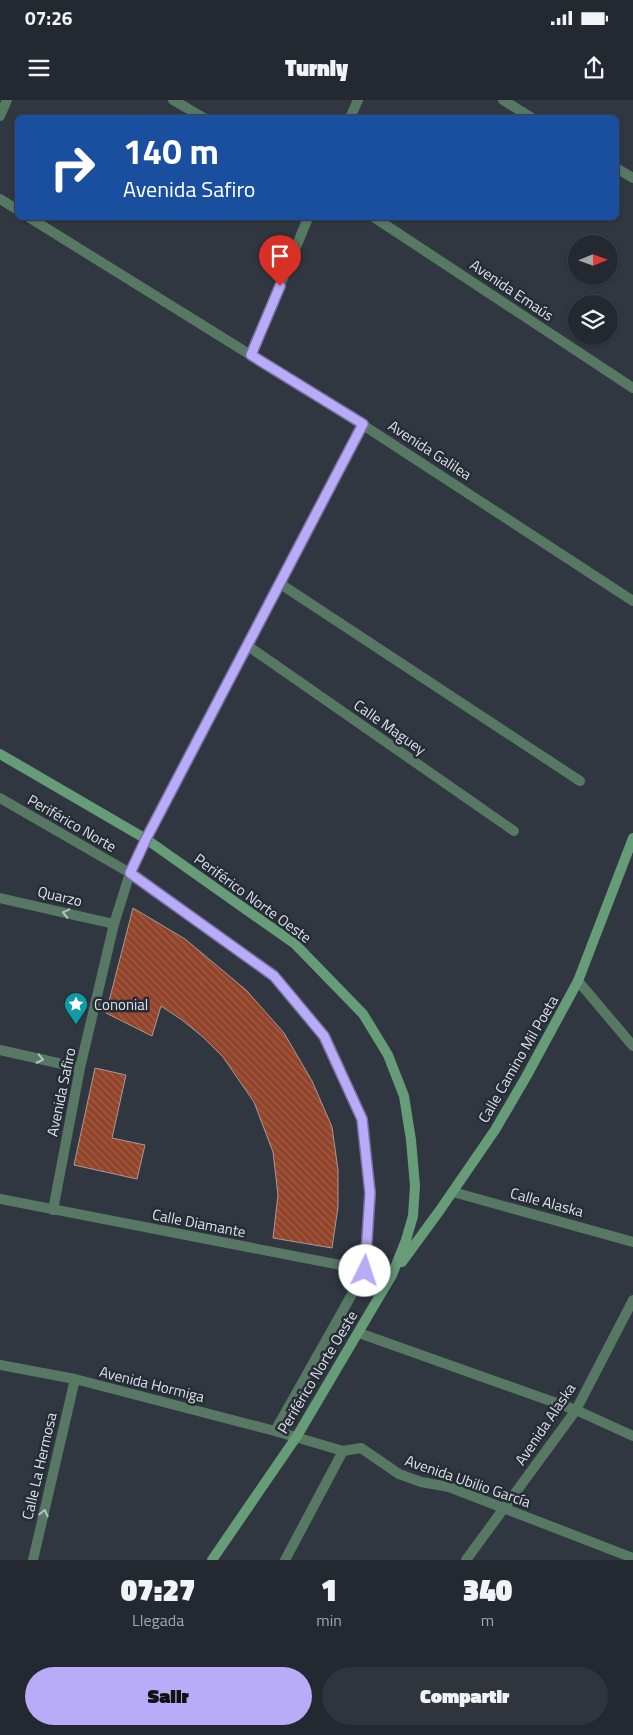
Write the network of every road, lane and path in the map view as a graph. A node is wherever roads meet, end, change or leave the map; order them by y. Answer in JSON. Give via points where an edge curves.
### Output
{"nodes":[{"id":1,"x":7,"y":100,"type":"edge"},
{"id":2,"x":173,"y":100,"type":"edge"},
{"id":3,"x":358,"y":100,"type":"edge"},
{"id":4,"x":503,"y":100,"type":"edge"},
{"id":5,"x":199,"y":115,"type":"edge"},
{"id":6,"x":351,"y":115,"type":"edge"},
{"id":7,"x":527,"y":115,"type":"edge"},
{"id":8,"x":0,"y":116,"type":"edge"},
{"id":9,"x":619,"y":170,"type":"edge"},
{"id":10,"x":633,"y":178,"type":"edge"},
{"id":11,"x":0,"y":199,"type":"edge"},
{"id":12,"x":15,"y":208,"type":"edge"},
{"id":13,"x":33,"y":220,"type":"edge"},
{"id":14,"x":307,"y":220,"type":"edge"},
{"id":15,"x":378,"y":220,"type":"edge"},
{"id":16,"x":251,"y":355,"type":"junction"},
{"id":17,"x":633,"y":388,"type":"edge"},
{"id":18,"x":363,"y":424,"type":"junction"},
{"id":19,"x":279,"y":583,"type":"junction"},
{"id":20,"x":633,"y":601,"type":"edge"},
{"id":21,"x":248,"y":646,"type":"junction"},
{"id":22,"x":0,"y":754,"type":"edge"},
{"id":23,"x":580,"y":781,"type":"dead end"},
{"id":24,"x":0,"y":798,"type":"edge"},
{"id":25,"x":514,"y":832,"type":"dead end"},
{"id":26,"x":633,"y":838,"type":"edge"},
{"id":27,"x":146,"y":839,"type":"junction"},
{"id":28,"x":130,"y":873,"type":"junction"},
{"id":29,"x":0,"y":898,"type":"edge"},
{"id":30,"x":114,"y":924,"type":"junction"},
{"id":31,"x":578,"y":981,"type":"junction"},
{"id":32,"x":633,"y":1046,"type":"edge"},
{"id":33,"x":0,"y":1050,"type":"edge"},
{"id":34,"x":80,"y":1068,"type":"junction"},
{"id":35,"x":453,"y":1192,"type":"junction"},
{"id":36,"x":0,"y":1199,"type":"edge"},
{"id":37,"x":52,"y":1210,"type":"junction"},
{"id":38,"x":633,"y":1242,"type":"edge"},
{"id":39,"x":365,"y":1271,"type":"junction"},
{"id":40,"x":392,"y":1275,"type":"junction"},
{"id":41,"x":633,"y":1300,"type":"edge"},
{"id":42,"x":359,"y":1333,"type":"junction"},
{"id":43,"x":0,"y":1365,"type":"edge"},
{"id":44,"x":74,"y":1380,"type":"junction"},
{"id":45,"x":576,"y":1410,"type":"junction"},
{"id":46,"x":275,"y":1431,"type":"junction"},
{"id":47,"x":297,"y":1436,"type":"junction"},
{"id":48,"x":633,"y":1436,"type":"edge"},
{"id":49,"x":343,"y":1451,"type":"junction"},
{"id":50,"x":504,"y":1508,"type":"junction"},
{"id":51,"x":633,"y":1558,"type":"edge"},
{"id":52,"x":33,"y":1560,"type":"edge"},
{"id":53,"x":212,"y":1560,"type":"edge"},
{"id":54,"x":284,"y":1560,"type":"edge"},
{"id":55,"x":466,"y":1560,"type":"edge"}],
"edges":[{"from":1,"to":8,"type":"street"},
{"from":2,"to":5,"type":"street"},
{"from":3,"to":6,"type":"street"},
{"from":4,"to":7,"type":"street"},
{"from":9,"to":10,"type":"street"},
{"from":11,"to":12,"type":"street"},
{"from":13,"to":16,"type":"street","name":"Avenida Galilea"},
{"from":14,"to":16,"type":"street"},
{"from":15,"to":17,"type":"street","name":"Avenida Emaús"},
{"from":16,"to":18,"type":"street","name":"Avenida Galilea"},
{"from":18,"to":19,"type":"street","name":"Avenida Safiro"},
{"from":18,"to":20,"type":"street","name":"Avenida Galilea"},
{"from":19,"to":21,"type":"street","name":"Avenida Safiro"},
{"from":19,"to":23,"type":"street"},
{"from":21,"to":25,"type":"street","name":"Calle Maguey"},
{"from":21,"to":27,"type":"street","name":"Avenida Safiro"},
{"from":22,"to":27,"type":"main road","name":"Periférico Norte Oeste"},
{"from":24,"to":28,"type":"street","name":"Periférico Norte"},
{"from":26,"to":31,"type":"main road","name":"Calle Camino Mil Poeta"},
{"from":27,"to":28,"type":"street","name":"Avenida Safiro"},
{"from":27,"to":40,"type":"main road","name":"Periférico Norte Oeste","via":[[295,944],[364,1014],[388,1055],[404,1096],[415,1186],[413,1216]]},
{"from":28,"to":30,"type":"street","name":"Avenida Safiro"},
{"from":28,"to":39,"type":"street","name":"Periférico Norte","via":[[274,976],[324,1036],[362,1119],[370,1193]]},
{"from":30,"to":29,"type":"street","name":"Quarzo","one_way":true},
{"from":30,"to":34,"type":"street","name":"Avenida Safiro"},
{"from":31,"to":32,"type":"street"},
{"from":31,"to":35,"type":"main road","name":"Calle Camino Mil Poeta","via":[[495,1130]]},
{"from":33,"to":34,"type":"street","one_way":true},
{"from":34,"to":37,"type":"street","name":"Avenida Safiro"},
{"from":35,"to":38,"type":"street","name":"Calle Alaska"},
{"from":35,"to":40,"type":"main road","name":"Calle Camino Mil Poeta"},
{"from":36,"to":37,"type":"street","name":"Calle Diamante"},
{"from":37,"to":39,"type":"street","name":"Calle Diamante"},
{"from":39,"to":40,"type":"street","name":"Calle Diamante"},
{"from":39,"to":46,"type":"street"},
{"from":40,"to":42,"type":"main road","name":"Periférico Norte Oeste"},
{"from":41,"to":45,"type":"street","name":"Avenida Alaska"},
{"from":42,"to":45,"type":"street"},
{"from":42,"to":47,"type":"main road","name":"Periférico Norte Oeste"},
{"from":43,"to":44,"type":"street","name":"Avenida Hormiga"},
{"from":44,"to":46,"type":"street","name":"Avenida Hormiga"},
{"from":52,"to":44,"type":"street","name":"Calle La Hermosa","one_way":true},
{"from":45,"to":48,"type":"street"},
{"from":45,"to":50,"type":"street","name":"Avenida Alaska"},
{"from":46,"to":47,"type":"street","name":"Avenida Hormiga"},
{"from":47,"to":49,"type":"street","name":"Avenida Ubilio García"},
{"from":47,"to":53,"type":"main road","name":"Periférico Norte Oeste"},
{"from":49,"to":50,"type":"street","name":"Avenida Ubilio García","via":[[361,1448],[399,1474],[449,1487]]},
{"from":49,"to":54,"type":"street"},
{"from":50,"to":51,"type":"street","name":"Avenida Ubilio García"},
{"from":50,"to":55,"type":"street","name":"Avenida Alaska"}]}
